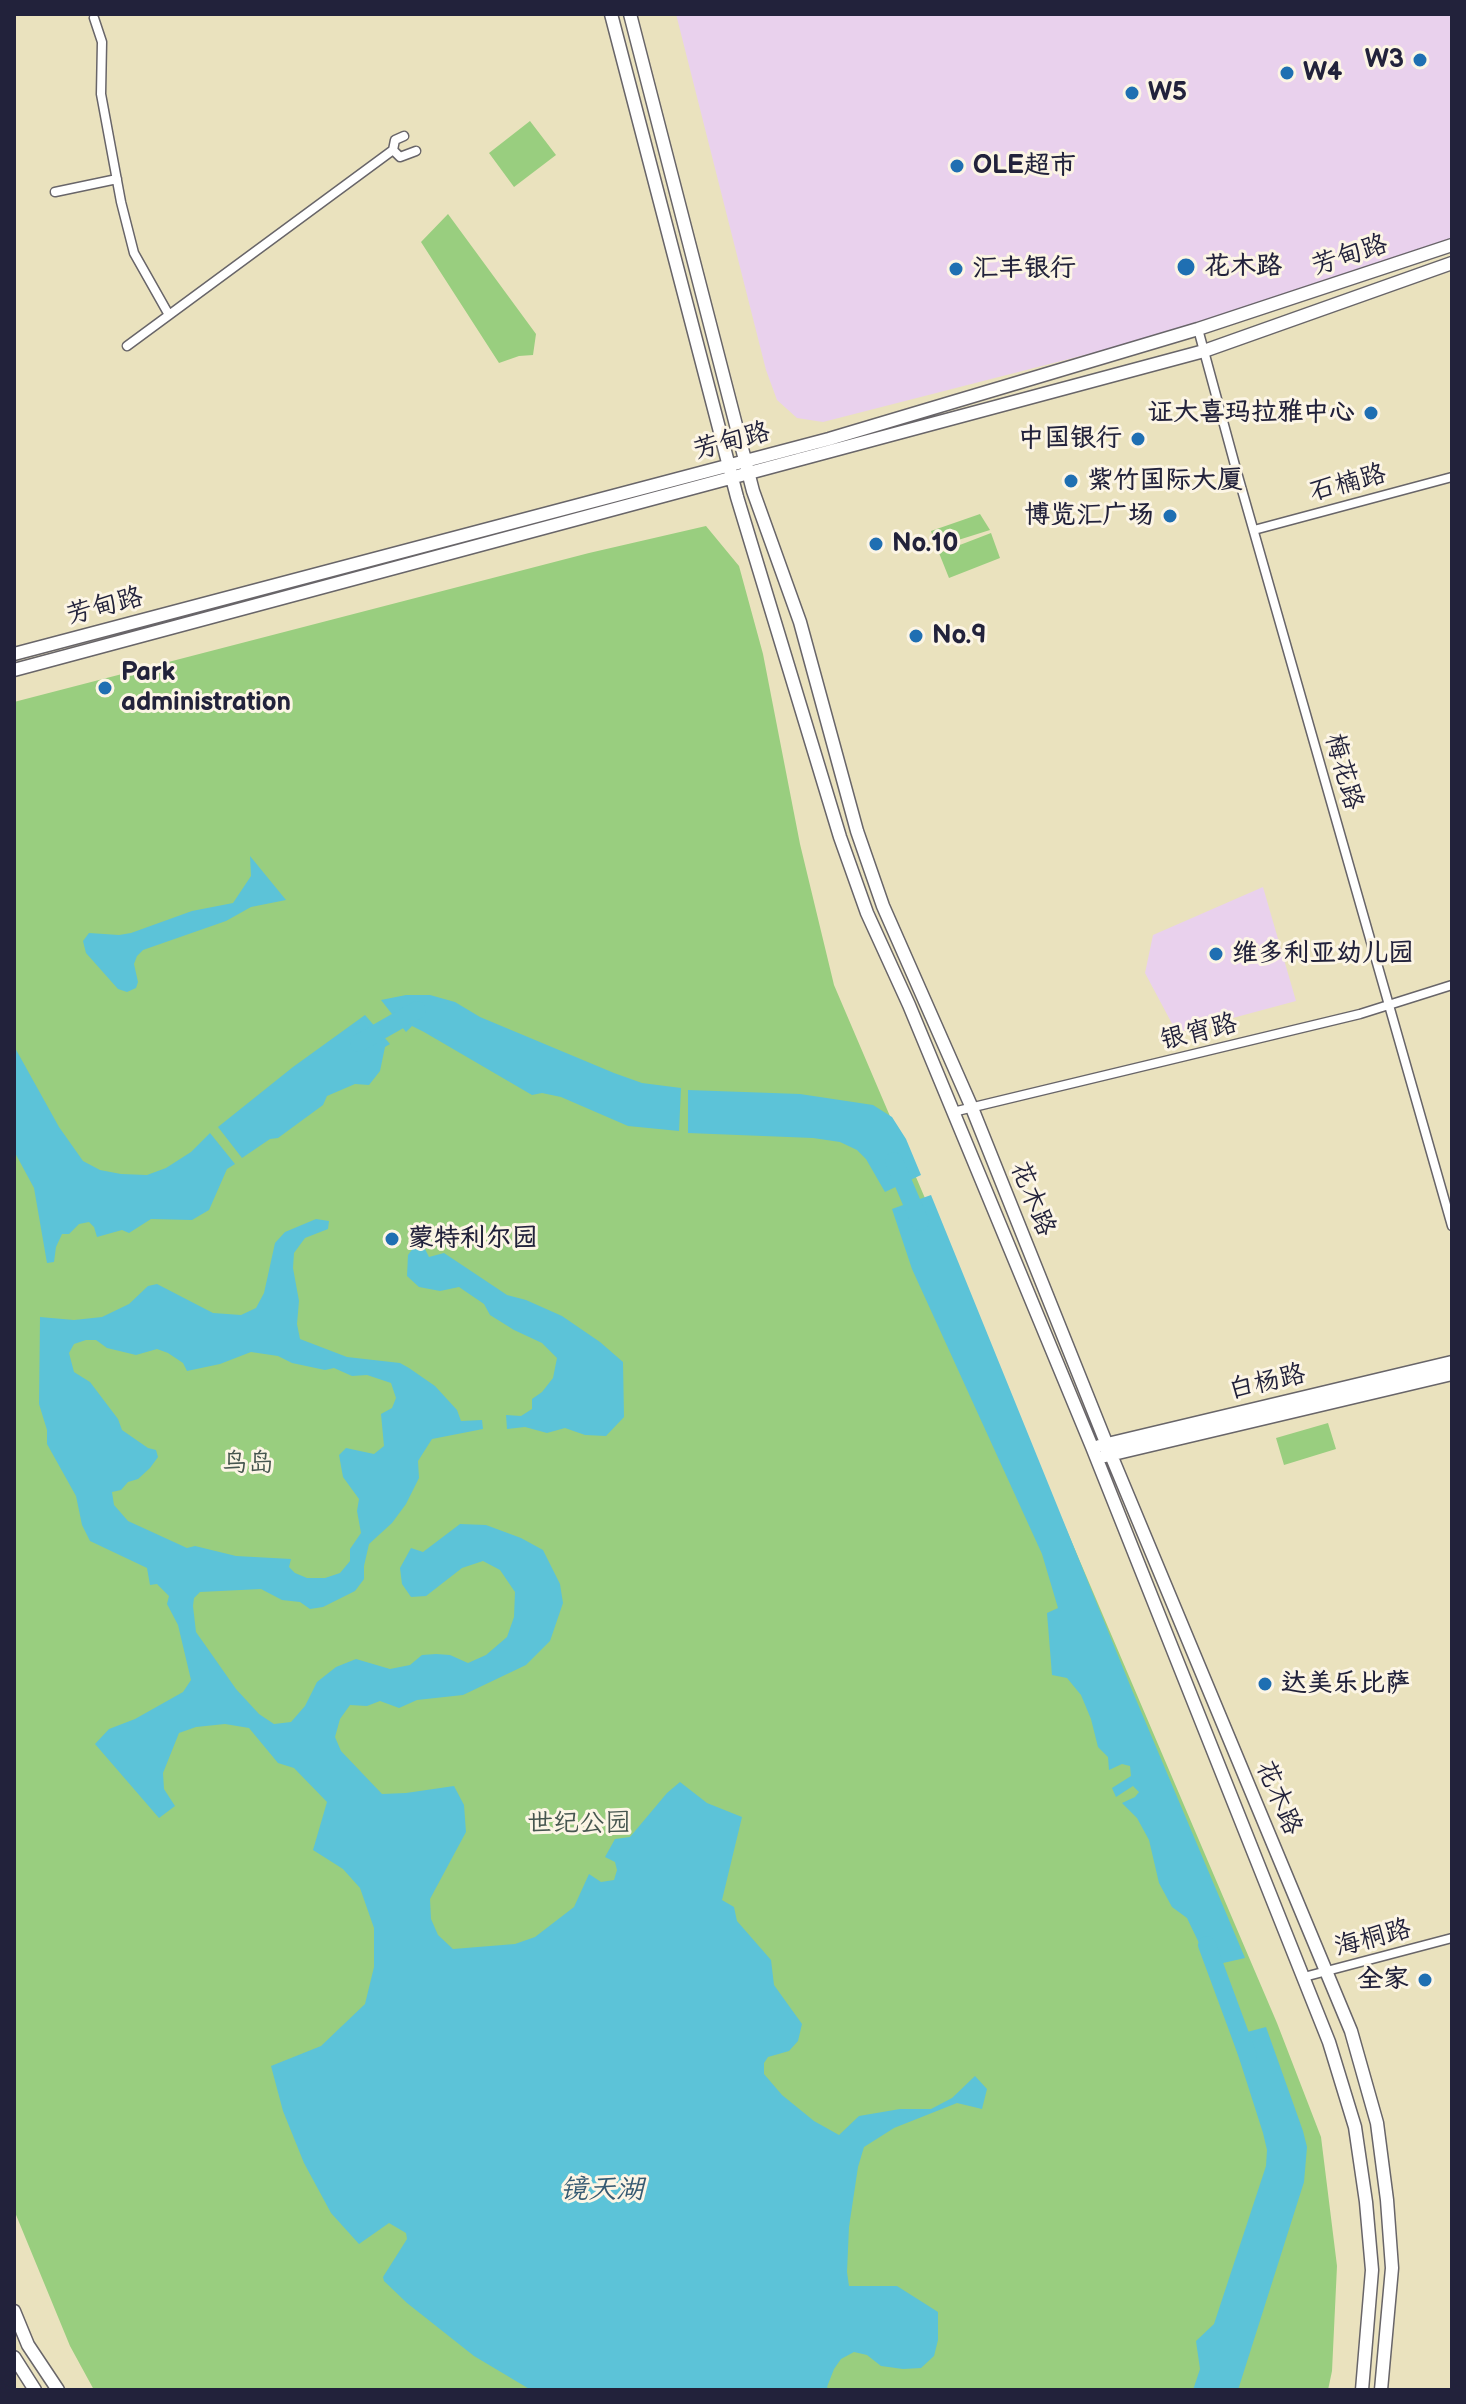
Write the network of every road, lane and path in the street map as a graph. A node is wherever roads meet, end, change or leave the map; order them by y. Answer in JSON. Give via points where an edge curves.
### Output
{"nodes":[{"id":1,"x":611,"y":14,"type":"edge"},
{"id":2,"x":630,"y":14,"type":"edge"},
{"id":3,"x":94,"y":18,"type":"dead end"},
{"id":4,"x":404,"y":136,"type":"dead end"},
{"id":5,"x":393,"y":150,"type":"junction"},
{"id":6,"x":416,"y":151,"type":"dead end"},
{"id":7,"x":117,"y":179,"type":"junction"},
{"id":8,"x":55,"y":192,"type":"dead end"},
{"id":9,"x":1452,"y":245,"type":"edge"},
{"id":10,"x":1452,"y":263,"type":"edge"},
{"id":11,"x":169,"y":315,"type":"junction"},
{"id":12,"x":1198,"y":329,"type":"junction"},
{"id":13,"x":127,"y":346,"type":"dead end"},
{"id":14,"x":1204,"y":351,"type":"junction"},
{"id":15,"x":748,"y":468,"type":"junction"},
{"id":16,"x":731,"y":472,"type":"junction"},
{"id":17,"x":1452,"y":477,"type":"edge"},
{"id":18,"x":1254,"y":530,"type":"junction"},
{"id":19,"x":14,"y":654,"type":"edge"},
{"id":20,"x":14,"y":670,"type":"edge"},
{"id":21,"x":1452,"y":985,"type":"edge"},
{"id":22,"x":1389,"y":1006,"type":"junction"},
{"id":23,"x":972,"y":1108,"type":"junction"},
{"id":24,"x":953,"y":1112,"type":"junction"},
{"id":25,"x":1452,"y":1226,"type":"edge"},
{"id":26,"x":1452,"y":1362,"type":"edge"},
{"id":27,"x":1452,"y":1374,"type":"edge"},
{"id":28,"x":1108,"y":1450,"type":"junction"},
{"id":29,"x":1095,"y":1453,"type":"junction"},
{"id":30,"x":1452,"y":1938,"type":"edge"},
{"id":31,"x":1327,"y":1972,"type":"junction"},
{"id":32,"x":1304,"y":1977,"type":"junction"},
{"id":33,"x":14,"y":2311,"type":"edge"},
{"id":34,"x":28,"y":2345,"type":"junction"},
{"id":35,"x":14,"y":2354,"type":"edge"},
{"id":36,"x":35,"y":2390,"type":"edge"},
{"id":37,"x":58,"y":2390,"type":"edge"},
{"id":38,"x":1362,"y":2390,"type":"edge"},
{"id":39,"x":1381,"y":2390,"type":"edge"}],
"edges":[{"from":1,"to":16,"type":"main road","name":"花木路"},
{"from":2,"to":15,"type":"main road","name":"花木路"},
{"from":3,"to":7,"type":"street","via":[[102,42],[101,94]]},
{"from":4,"to":5,"type":"street","via":[[395,140]]},
{"from":5,"to":6,"type":"street","via":[[400,157]]},
{"from":5,"to":11,"type":"street"},
{"from":7,"to":8,"type":"street"},
{"from":7,"to":11,"type":"street","via":[[134,253]]},
{"from":9,"to":12,"type":"main road","name":"芳甸路"},
{"from":10,"to":14,"type":"main road","name":"芳甸路"},
{"from":11,"to":13,"type":"street"},
{"from":12,"to":14,"type":"street","name":"梅花路"},
{"from":12,"to":15,"type":"main road","name":"芳甸路"},
{"from":14,"to":15,"type":"main road","name":"芳甸路"},
{"from":14,"to":18,"type":"street","name":"梅花路"},
{"from":15,"to":16,"type":"main road","name":"芳甸路"},
{"from":15,"to":23,"type":"main road","name":"花木路","via":[[800,622],[883,906]]},
{"from":16,"to":19,"type":"main road","name":"芳甸路"},
{"from":16,"to":20,"type":"main road","name":"芳甸路"},
{"from":16,"to":24,"type":"main road","name":"花木路","via":[[845,850]]},
{"from":17,"to":18,"type":"street","name":"石楠路"},
{"from":18,"to":22,"type":"street","name":"梅花路"},
{"from":21,"to":22,"type":"street","name":"银宵路"},
{"from":22,"to":23,"type":"street","name":"银宵路"},
{"from":22,"to":25,"type":"street","name":"梅花路"},
{"from":23,"to":24,"type":"street","name":"银宵路"},
{"from":23,"to":28,"type":"main road","name":"花木路"},
{"from":24,"to":29,"type":"main road","name":"花木路"},
{"from":26,"to":28,"type":"main road","name":"白杨路"},
{"from":27,"to":28,"type":"main road","name":"白杨路"},
{"from":28,"to":29,"type":"main road","name":"白杨路"},
{"from":28,"to":31,"type":"main road","name":"花木路"},
{"from":29,"to":32,"type":"main road","name":"花木路"},
{"from":30,"to":31,"type":"street","name":"海桐路"},
{"from":31,"to":32,"type":"street","name":"海桐路"},
{"from":31,"to":39,"type":"main road","name":"花木路","via":[[1351,2031],[1377,2123],[1392,2268]]},
{"from":32,"to":38,"type":"main road","name":"花木路","via":[[1351,2113],[1362,2172],[1372,2270]]},
{"from":33,"to":34,"type":"main road"},
{"from":34,"to":35,"type":"main road"},
{"from":34,"to":37,"type":"main road"},
{"from":35,"to":36,"type":"main road"}]}
